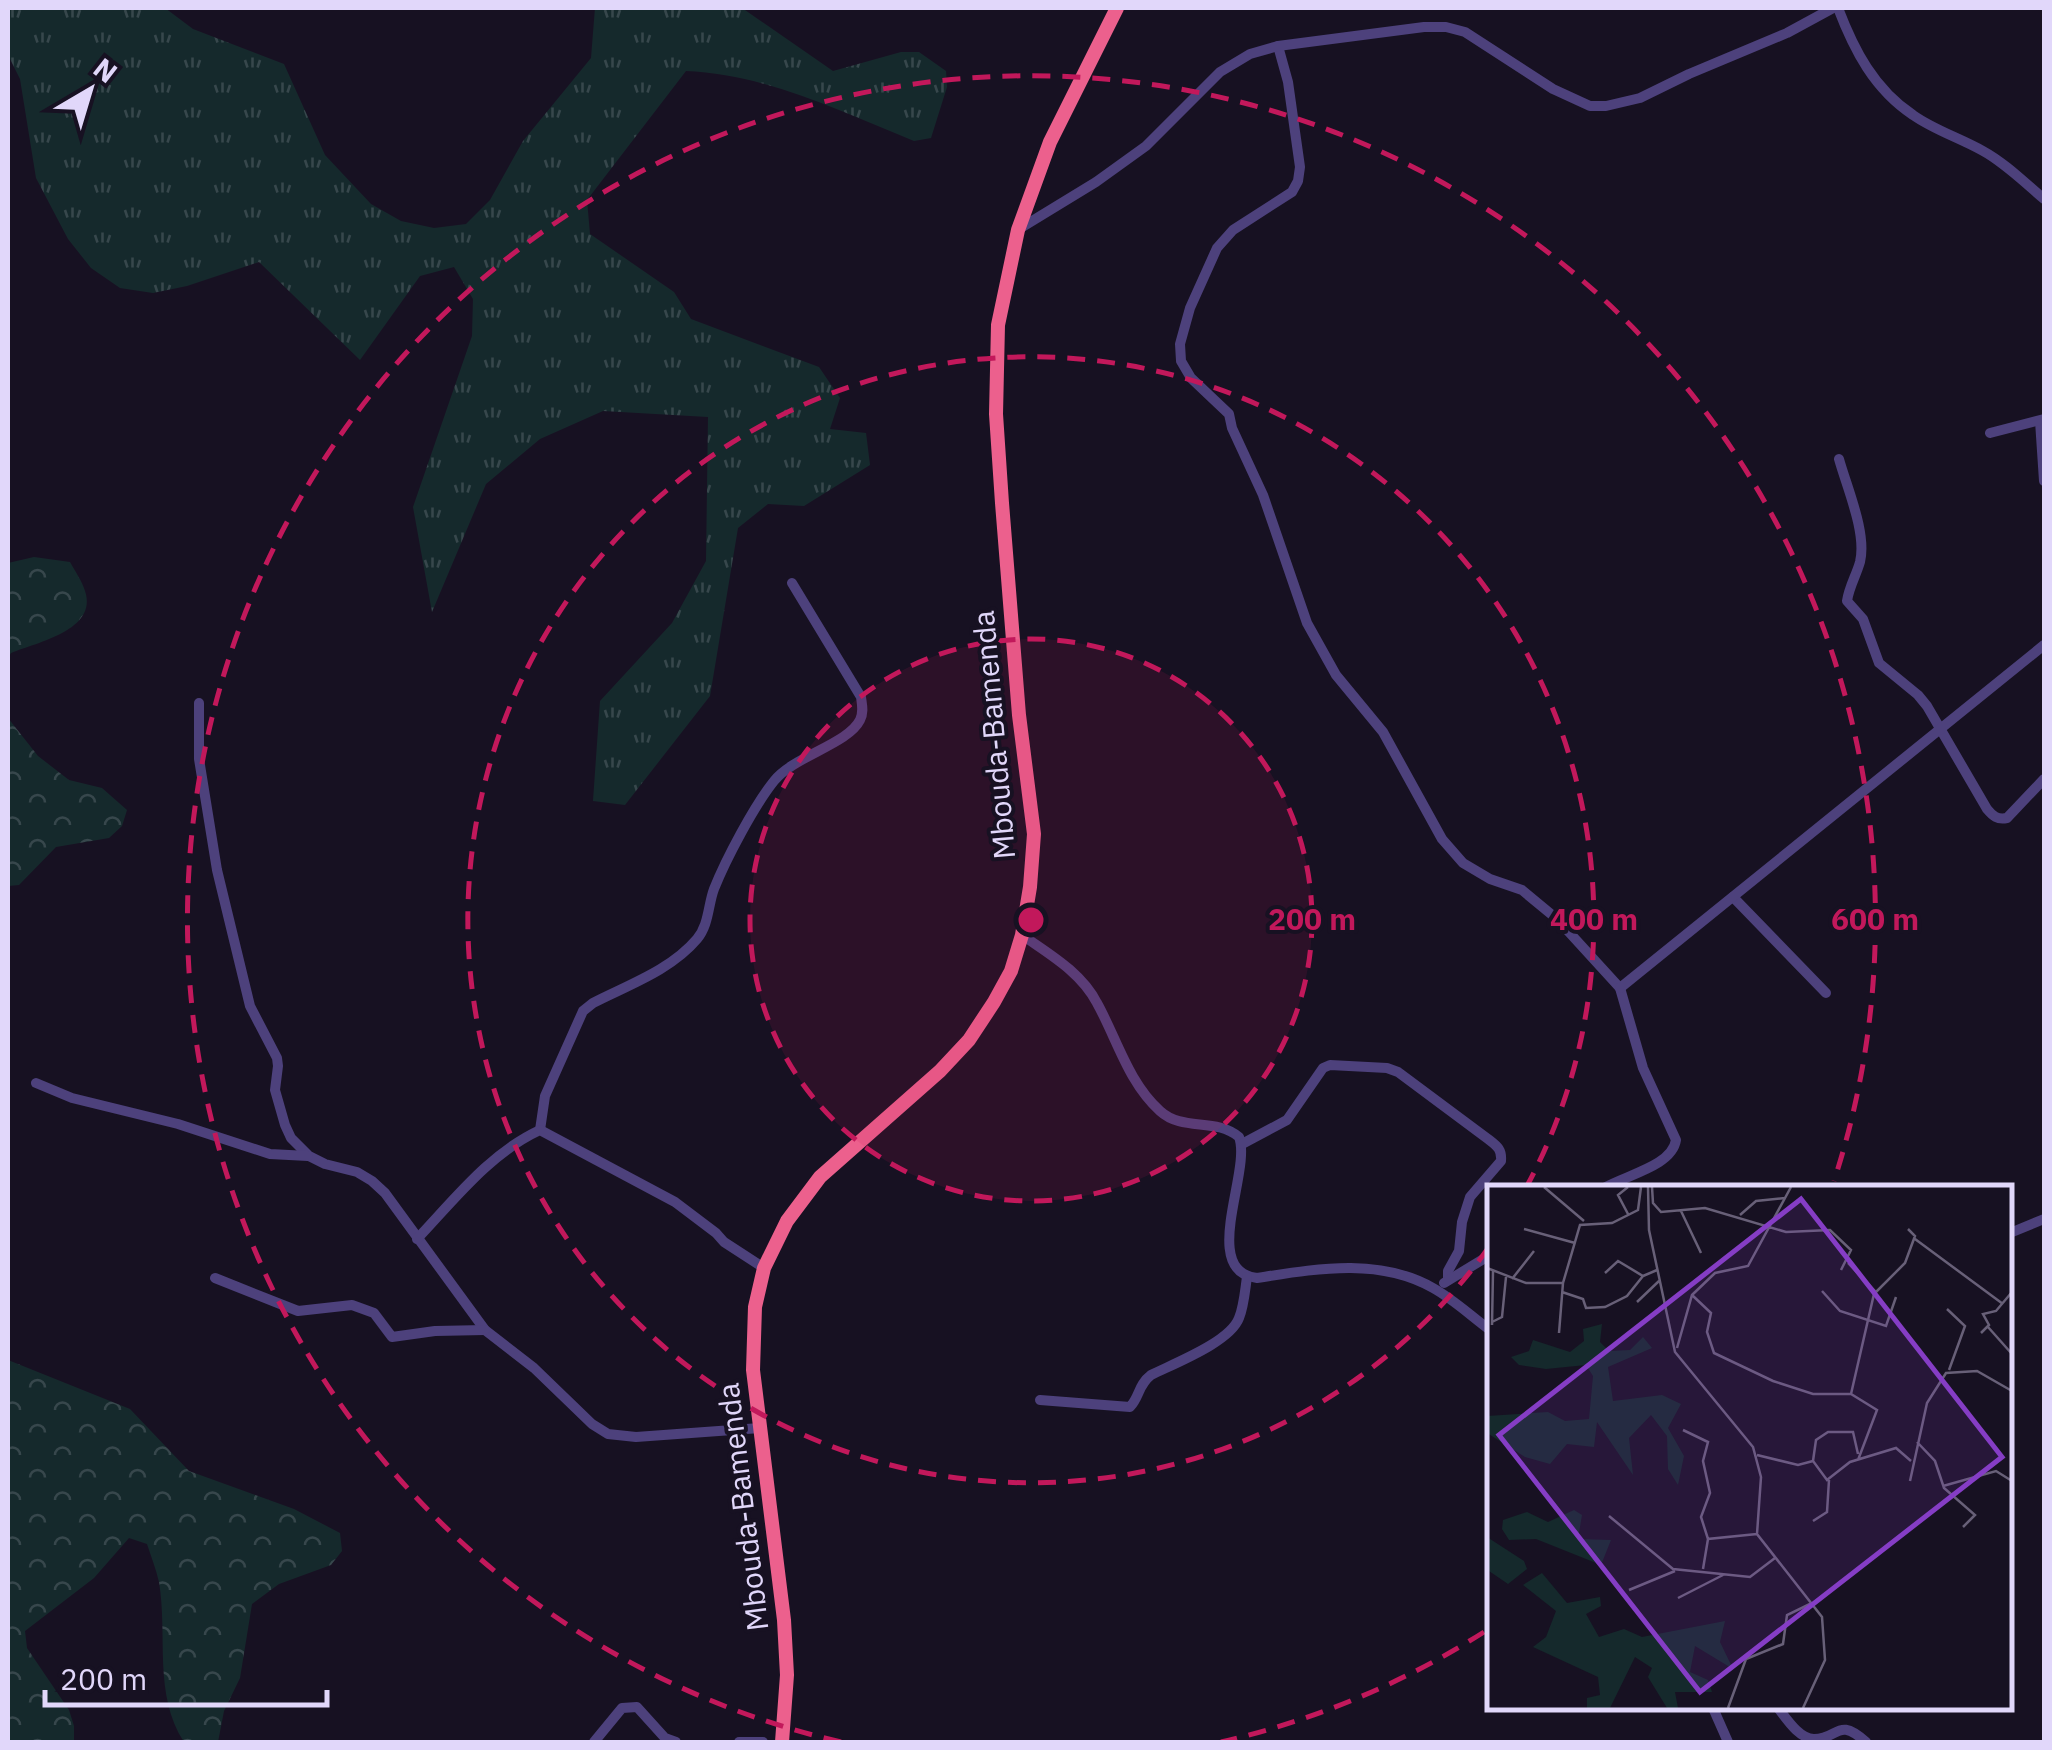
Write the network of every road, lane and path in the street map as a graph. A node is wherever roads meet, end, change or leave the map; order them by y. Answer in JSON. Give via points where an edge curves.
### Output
{"nodes":[{"id":1,"x":1116,"y":8,"type":"edge"},
{"id":2,"x":1835,"y":8,"type":"edge"},
{"id":3,"x":1278,"y":46,"type":"junction"},
{"id":4,"x":2044,"y":200,"type":"edge"},
{"id":5,"x":1018,"y":230,"type":"junction"},
{"id":6,"x":2042,"y":420,"type":"edge"},
{"id":7,"x":1990,"y":432,"type":"dead end"},
{"id":8,"x":1839,"y":460,"type":"dead end"},
{"id":9,"x":2044,"y":481,"type":"edge"},
{"id":10,"x":792,"y":582,"type":"dead end"},
{"id":11,"x":2044,"y":645,"type":"edge"},
{"id":12,"x":199,"y":702,"type":"dead end"},
{"id":13,"x":1940,"y":730,"type":"junction"},
{"id":14,"x":2044,"y":780,"type":"edge"},
{"id":15,"x":1733,"y":896,"type":"junction"},
{"id":16,"x":1022,"y":935,"type":"junction"},
{"id":17,"x":1620,"y":988,"type":"junction"},
{"id":18,"x":1826,"y":993,"type":"dead end"},
{"id":19,"x":36,"y":1084,"type":"dead end"},
{"id":20,"x":540,"y":1130,"type":"junction"},
{"id":21,"x":1242,"y":1144,"type":"junction"},
{"id":22,"x":308,"y":1156,"type":"junction"},
{"id":23,"x":1610,"y":1185,"type":"edge"},
{"id":24,"x":2044,"y":1219,"type":"edge"},
{"id":25,"x":2012,"y":1232,"type":"edge"},
{"id":26,"x":417,"y":1239,"type":"junction"},
{"id":27,"x":1487,"y":1256,"type":"edge"},
{"id":28,"x":764,"y":1268,"type":"junction"},
{"id":29,"x":1247,"y":1277,"type":"junction"},
{"id":30,"x":215,"y":1278,"type":"dead end"},
{"id":31,"x":1448,"y":1280,"type":"junction"},
{"id":32,"x":1435,"y":1288,"type":"junction"},
{"id":33,"x":1487,"y":1328,"type":"edge"},
{"id":34,"x":485,"y":1330,"type":"junction"},
{"id":35,"x":1040,"y":1400,"type":"dead end"},
{"id":36,"x":760,"y":1428,"type":"junction"},
{"id":37,"x":1713,"y":1710,"type":"edge"},
{"id":38,"x":1780,"y":1710,"type":"edge"},
{"id":39,"x":594,"y":1742,"type":"edge"},
{"id":40,"x":676,"y":1742,"type":"edge"},
{"id":41,"x":739,"y":1742,"type":"edge"},
{"id":42,"x":763,"y":1742,"type":"edge"},
{"id":43,"x":782,"y":1742,"type":"edge"},
{"id":44,"x":1728,"y":1742,"type":"edge"},
{"id":45,"x":1866,"y":1742,"type":"edge"}],
"edges":[{"from":1,"to":5,"type":"highway","name":"Mbouda-Bamenda","via":[[1050,142]]},
{"from":2,"to":3,"type":"street","via":[[1640,98],[1606,106],[1575,100],[1465,32],[1446,27]]},
{"from":2,"to":4,"type":"street","via":[[1856,52],[1897,103],[1992,157]]},
{"from":3,"to":5,"type":"street","via":[[1220,72],[1146,146]]},
{"from":3,"to":17,"type":"street","via":[[1298,181],[1217,248],[1190,308],[1181,361],[1229,414],[1313,635],[1384,732],[1442,839],[1464,863],[1522,890],[1557,919]]},
{"from":5,"to":16,"type":"highway","name":"Mbouda-Bamenda","via":[[998,325],[996,414],[1034,834]]},
{"from":6,"to":7,"type":"street"},
{"from":6,"to":9,"type":"street"},
{"from":8,"to":13,"type":"street","via":[[1862,548],[1846,600],[1863,619],[1879,663],[1918,695]]},
{"from":10,"to":20,"type":"street","via":[[861,697],[860,720],[775,780],[720,877],[698,939],[676,959],[583,1011],[545,1096]]},
{"from":11,"to":13,"type":"street"},
{"from":12,"to":22,"type":"street","via":[[199,759],[217,870],[250,1006],[277,1058],[276,1101]]},
{"from":13,"to":14,"type":"street","via":[[1987,809],[2000,819]]},
{"from":13,"to":15,"type":"street"},
{"from":15,"to":17,"type":"street"},
{"from":15,"to":18,"type":"street"},
{"from":16,"to":21,"type":"street","via":[[1089,991],[1118,1051],[1161,1112],[1182,1123],[1218,1125]]},
{"from":16,"to":28,"type":"highway","name":"Mbouda-Bamenda","via":[[1010,971],[968,1040],[820,1176]]},
{"from":17,"to":23,"type":"street","via":[[1643,1068],[1676,1146]]},
{"from":19,"to":22,"type":"street","via":[[270,1154]]},
{"from":20,"to":26,"type":"street","via":[[480,1172]]},
{"from":20,"to":28,"type":"street","via":[[676,1202]]},
{"from":21,"to":29,"type":"street","via":[[1228,1235],[1232,1258]]},
{"from":21,"to":31,"type":"street","via":[[1287,1120],[1322,1068],[1398,1072],[1502,1154],[1470,1197]]},
{"from":22,"to":26,"type":"street","via":[[372,1180]]},
{"from":24,"to":25,"type":"street"},
{"from":26,"to":34,"type":"street"},
{"from":27,"to":31,"type":"street"},
{"from":28,"to":36,"type":"highway","name":"Mbouda-Bamenda","via":[[754,1307]]},
{"from":29,"to":32,"type":"street","via":[[1360,1268]]},
{"from":29,"to":35,"type":"street","via":[[1231,1331],[1143,1381],[1130,1407]]},
{"from":30,"to":34,"type":"street","via":[[298,1311],[352,1305],[374,1313],[392,1337]]},
{"from":31,"to":32,"type":"street"},
{"from":32,"to":33,"type":"street"},
{"from":34,"to":36,"type":"street","via":[[608,1434],[636,1438]]},
{"from":36,"to":43,"type":"highway","name":"Mbouda-Bamenda","via":[[784,1620]]},
{"from":37,"to":44,"type":"street"},
{"from":38,"to":45,"type":"street","via":[[1803,1736],[1848,1730]]},
{"from":39,"to":40,"type":"street","via":[[622,1708],[637,1707]]},
{"from":41,"to":42,"type":"street"}]}
